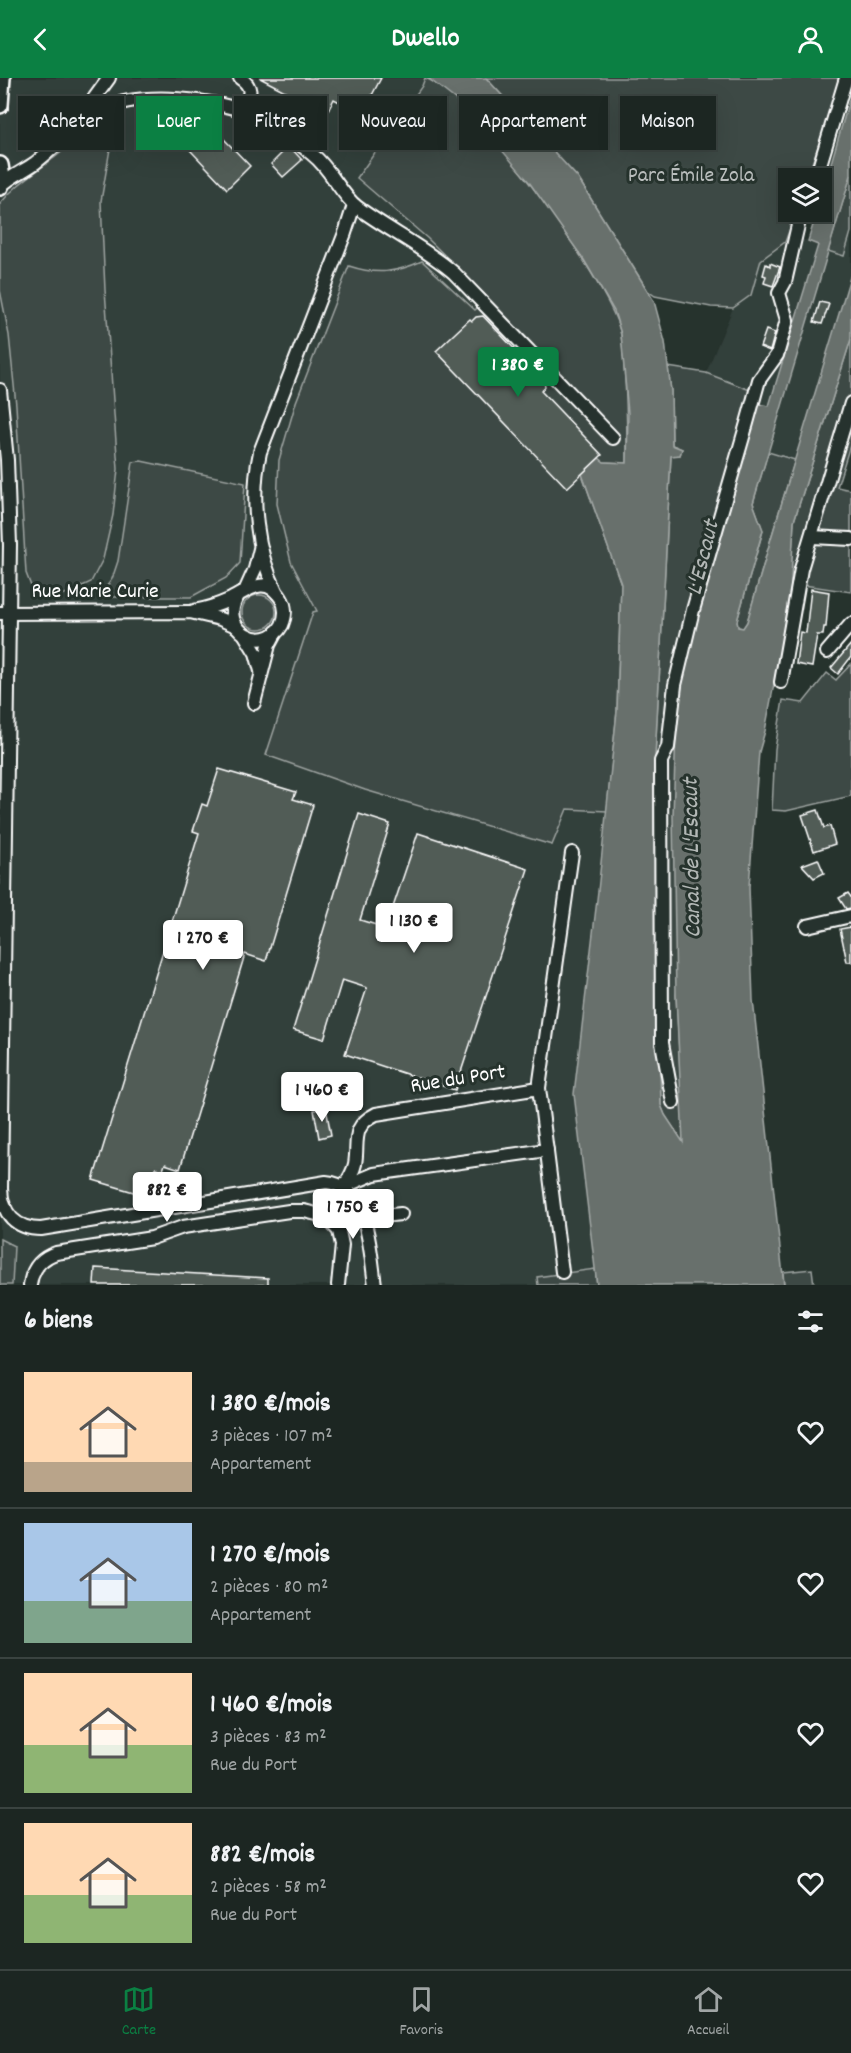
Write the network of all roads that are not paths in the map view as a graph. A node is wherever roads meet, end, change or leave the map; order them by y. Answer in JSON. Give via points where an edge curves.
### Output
{"nodes":[{"id":1,"x":2,"y":78,"type":"edge"},
{"id":2,"x":109,"y":78,"type":"edge"},
{"id":3,"x":240,"y":78,"type":"edge"},
{"id":4,"x":846,"y":78,"type":"edge"},
{"id":5,"x":96,"y":96,"type":"edge"},
{"id":6,"x":248,"y":96,"type":"edge"},
{"id":7,"x":124,"y":103,"type":"edge"},
{"id":8,"x":0,"y":105,"type":"edge"},
{"id":9,"x":234,"y":109,"type":"edge"},
{"id":10,"x":51,"y":150,"type":"edge"},
{"id":11,"x":306,"y":150,"type":"edge"},
{"id":12,"x":34,"y":164,"type":"junction"},
{"id":13,"x":0,"y":165,"type":"edge"},
{"id":14,"x":819,"y":168,"type":"edge"},
{"id":15,"x":0,"y":186,"type":"edge"},
{"id":16,"x":354,"y":205,"type":"junction"},
{"id":17,"x":799,"y":222,"type":"edge"},
{"id":18,"x":0,"y":390,"type":"edge"},
{"id":19,"x":851,"y":403,"type":"edge"},
{"id":20,"x":2,"y":432,"type":"edge"},
{"id":21,"x":613,"y":438,"type":"dead end"},
{"id":22,"x":812,"y":537,"type":"junction"},
{"id":23,"x":851,"y":539,"type":"edge"},
{"id":24,"x":260,"y":541,"type":"junction"},
{"id":25,"x":242,"y":592,"type":"junction"},
{"id":26,"x":277,"y":593,"type":"junction"},
{"id":27,"x":190,"y":612,"type":"junction"},
{"id":28,"x":5,"y":613,"type":"edge"},
{"id":29,"x":851,"y":624,"type":"edge"},
{"id":30,"x":241,"y":631,"type":"junction"},
{"id":31,"x":276,"y":632,"type":"junction"},
{"id":32,"x":827,"y":652,"type":"dead end"},
{"id":33,"x":261,"y":671,"type":"junction"},
{"id":34,"x":781,"y":682,"type":"dead end"},
{"id":35,"x":254,"y":703,"type":"dead end"},
{"id":36,"x":572,"y":853,"type":"dead end"},
{"id":37,"x":851,"y":916,"type":"edge"},
{"id":38,"x":807,"y":926,"type":"dead end"},
{"id":39,"x":539,"y":1088,"type":"junction"},
{"id":40,"x":673,"y":1102,"type":"dead end"},
{"id":41,"x":547,"y":1150,"type":"junction"},
{"id":42,"x":344,"y":1186,"type":"junction"},
{"id":43,"x":401,"y":1214,"type":"dead end"},
{"id":44,"x":363,"y":1218,"type":"junction"},
{"id":45,"x":562,"y":1272,"type":"dead end"},
{"id":46,"x":30,"y":1285,"type":"edge"},
{"id":47,"x":338,"y":1285,"type":"edge"},
{"id":48,"x":375,"y":1285,"type":"edge"}],
"edges":[{"from":1,"to":8,"type":"main road"},
{"from":2,"to":5,"type":"street"},
{"from":3,"to":6,"type":"street","via":[[248,84]]},
{"from":4,"to":14,"type":"street"},
{"from":7,"to":9,"type":"street","via":[[195,99]]},
{"from":10,"to":12,"type":"street"},
{"from":11,"to":16,"type":"street"},
{"from":12,"to":13,"type":"street"},
{"from":12,"to":15,"type":"street"},
{"from":13,"to":15,"type":"main road"},
{"from":16,"to":21,"type":"street","via":[[426,250],[454,273]]},
{"from":16,"to":24,"type":"street","via":[[260,452],[255,497]]},
{"from":17,"to":40,"type":"street","via":[[779,293],[787,320],[777,355],[759,380],[675,685],[668,747],[661,761],[662,1042]]},
{"from":18,"to":20,"type":"street"},
{"from":19,"to":22,"type":"street"},
{"from":20,"to":28,"type":"street","via":[[9,530]]},
{"from":22,"to":23,"type":"street"},
{"from":22,"to":34,"type":"street","via":[[799,578]]},
{"from":24,"to":25,"type":"street","via":[[257,561]]},
{"from":24,"to":26,"type":"street"},
{"from":25,"to":26,"type":"street","via":[[262,586]]},
{"from":25,"to":27,"type":"street","name":"Rue Marie Curie","via":[[212,607]]},
{"from":25,"to":30,"type":"street","via":[[232,611]]},
{"from":26,"to":31,"type":"street","via":[[285,613]]},
{"from":27,"to":28,"type":"street","name":"Rue Marie Curie"},
{"from":27,"to":30,"type":"street","name":"Rue Marie Curie","via":[[220,619]]},
{"from":28,"to":42,"type":"street","via":[[1,1189],[12,1219],[26,1228],[41,1229],[326,1182]]},
{"from":29,"to":32,"type":"street"},
{"from":30,"to":31,"type":"street","via":[[260,639]]},
{"from":30,"to":33,"type":"street"},
{"from":31,"to":33,"type":"street"},
{"from":33,"to":35,"type":"street"},
{"from":36,"to":39,"type":"street"},
{"from":37,"to":38,"type":"street"},
{"from":39,"to":41,"type":"street"},
{"from":39,"to":42,"type":"street","name":"Rue du Port","via":[[371,1116],[356,1135],[355,1164]]},
{"from":41,"to":42,"type":"street","via":[[374,1174]]},
{"from":41,"to":45,"type":"street"},
{"from":42,"to":44,"type":"street","via":[[358,1203]]},
{"from":43,"to":44,"type":"street"},
{"from":44,"to":48,"type":"street"},
{"from":46,"to":47,"type":"street","via":[[38,1265],[56,1253],[146,1239],[183,1227],[297,1210],[324,1216],[339,1231],[342,1245]]}]}
